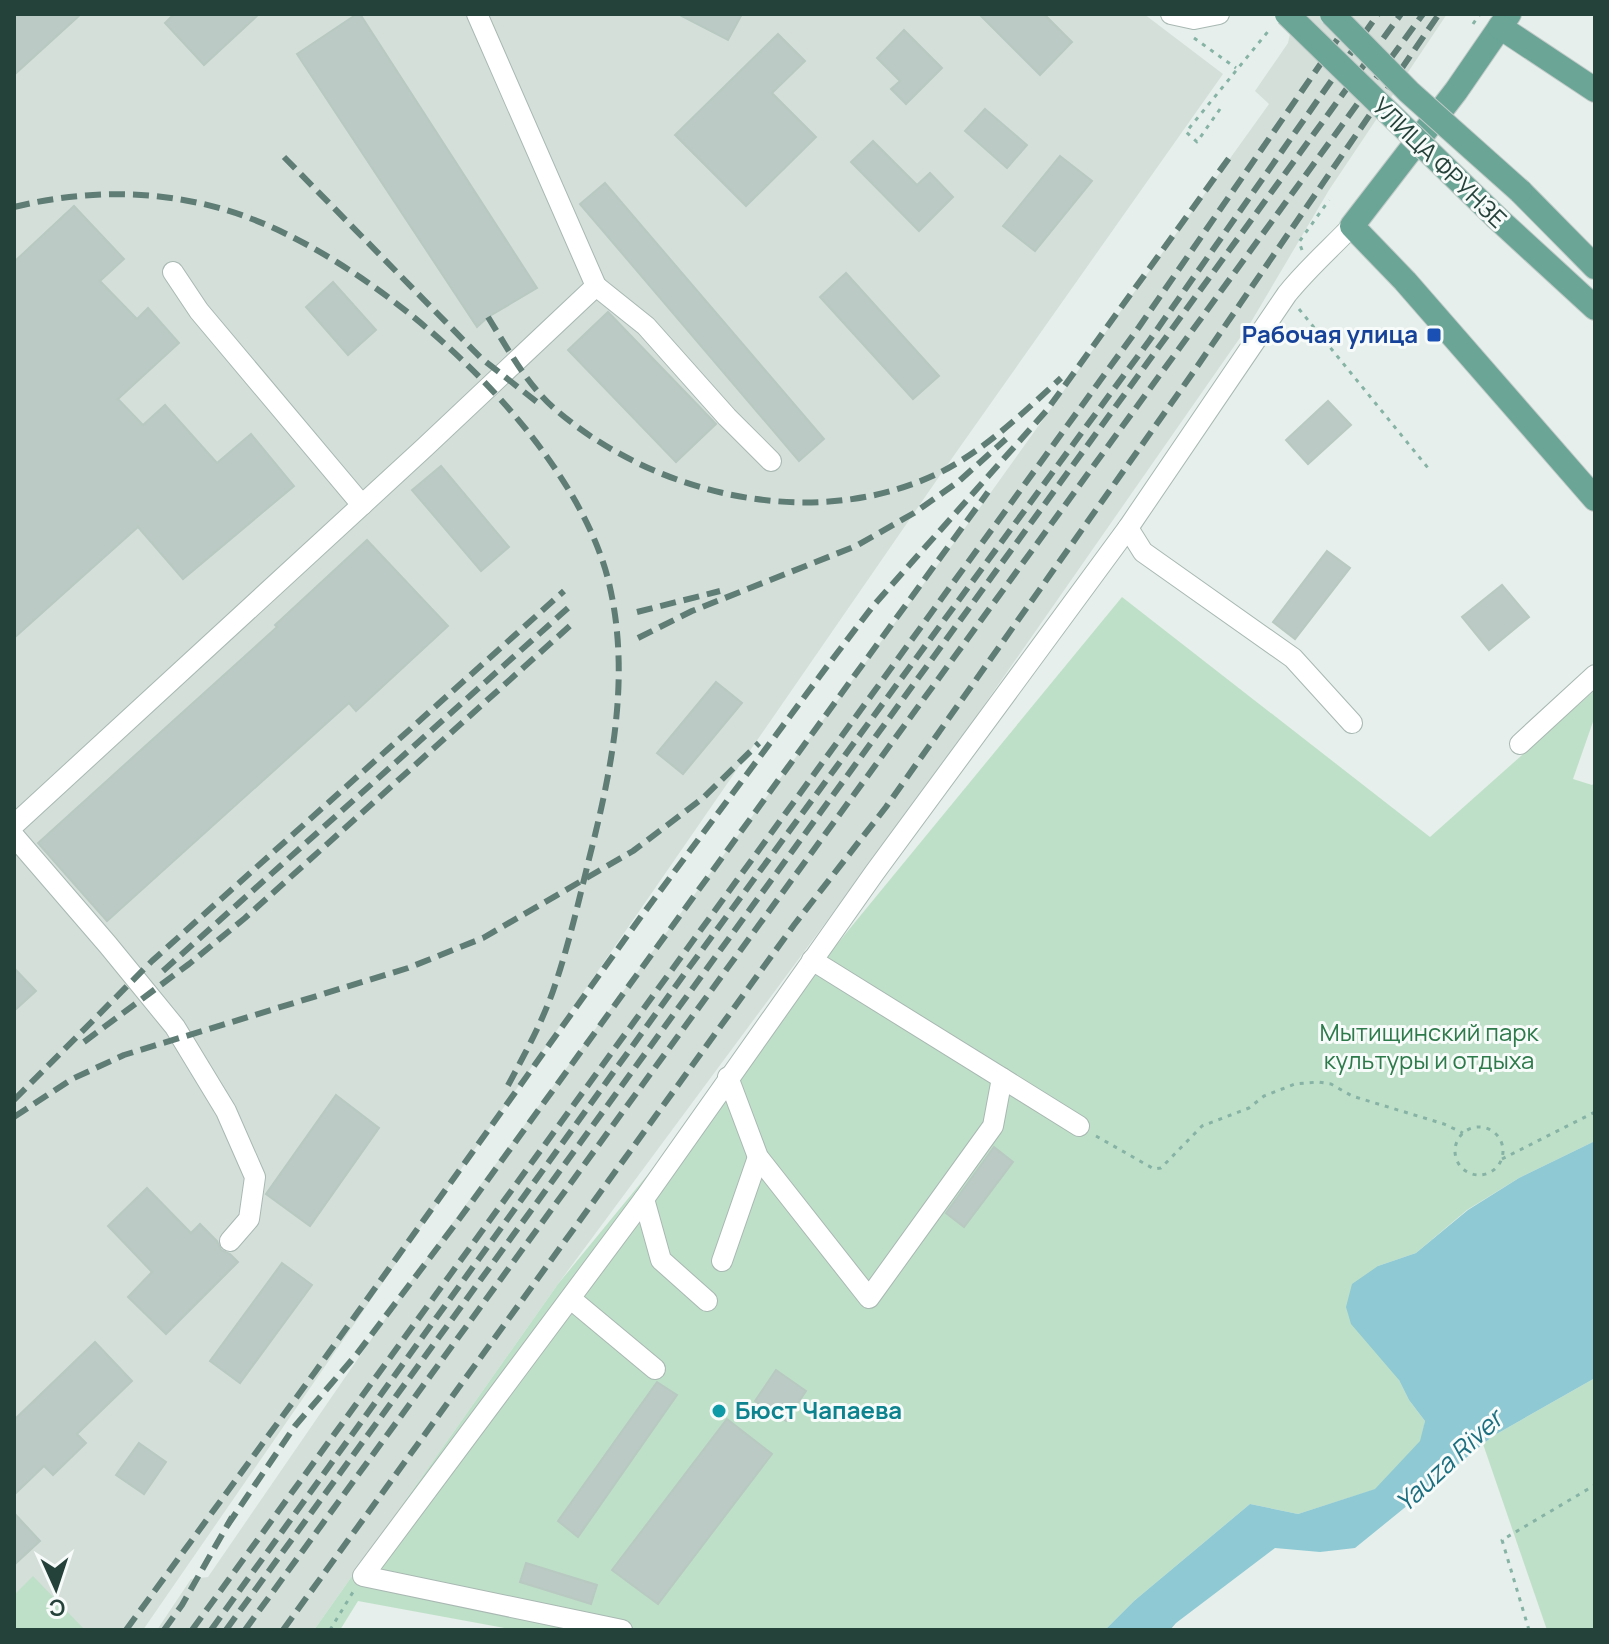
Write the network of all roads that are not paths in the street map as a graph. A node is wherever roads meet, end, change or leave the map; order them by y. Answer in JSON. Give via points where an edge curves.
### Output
{"nodes":[{"id":1,"x":477,"y":14,"type":"edge"},
{"id":2,"x":1171,"y":14,"type":"edge"},
{"id":3,"x":1219,"y":14,"type":"edge"},
{"id":4,"x":1332,"y":14,"type":"edge"},
{"id":5,"x":1280,"y":20,"type":"edge"},
{"id":6,"x":1504,"y":20,"type":"edge"},
{"id":7,"x":1595,"y":90,"type":"edge"},
{"id":8,"x":1352,"y":226,"type":"junction"},
{"id":9,"x":1595,"y":267,"type":"edge"},
{"id":10,"x":173,"y":272,"type":"dead end"},
{"id":11,"x":596,"y":286,"type":"junction"},
{"id":12,"x":1595,"y":308,"type":"edge"},
{"id":13,"x":771,"y":461,"type":"dead end"},
{"id":14,"x":1595,"y":499,"type":"edge"},
{"id":15,"x":362,"y":505,"type":"junction"},
{"id":16,"x":1128,"y":528,"type":"junction"},
{"id":17,"x":1595,"y":675,"type":"edge"},
{"id":18,"x":1352,"y":723,"type":"dead end"},
{"id":19,"x":1520,"y":744,"type":"dead end"},
{"id":20,"x":14,"y":825,"type":"edge"},
{"id":21,"x":14,"y":836,"type":"edge"},
{"id":22,"x":812,"y":960,"type":"junction"},
{"id":23,"x":728,"y":1077,"type":"junction"},
{"id":24,"x":1002,"y":1078,"type":"junction"},
{"id":25,"x":1079,"y":1126,"type":"road end"},
{"id":26,"x":758,"y":1157,"type":"junction"},
{"id":27,"x":644,"y":1199,"type":"junction"},
{"id":28,"x":230,"y":1241,"type":"dead end"},
{"id":29,"x":722,"y":1261,"type":"dead end"},
{"id":30,"x":571,"y":1299,"type":"junction"},
{"id":31,"x":707,"y":1301,"type":"dead end"},
{"id":32,"x":655,"y":1369,"type":"dead end"},
{"id":33,"x":622,"y":1630,"type":"edge"}],
"edges":[{"from":1,"to":11,"type":"street"},
{"from":2,"to":3,"type":"street","via":[[1194,19]]},
{"from":4,"to":9,"type":"main road","name":"УЛИЦА ФРУНЗЕ","bridge":true},
{"from":5,"to":12,"type":"main road","name":"УЛИЦА ФРУНЗЕ","bridge":true},
{"from":6,"to":7,"type":"main road"},
{"from":6,"to":8,"type":"main road"},
{"from":8,"to":14,"type":"main road"},
{"from":8,"to":16,"type":"street","via":[[1287,294]]},
{"from":10,"to":15,"type":"street","via":[[199,311]]},
{"from":11,"to":13,"type":"street","via":[[646,326]]},
{"from":11,"to":15,"type":"street"},
{"from":15,"to":20,"type":"street"},
{"from":16,"to":18,"type":"street","via":[[1143,552],[1293,658]]},
{"from":16,"to":22,"type":"street"},
{"from":17,"to":19,"type":"street"},
{"from":21,"to":28,"type":"street","via":[[175,1027],[226,1111],[255,1177],[249,1219]]},
{"from":22,"to":23,"type":"street"},
{"from":22,"to":24,"type":"street"},
{"from":23,"to":26,"type":"street"},
{"from":23,"to":27,"type":"street"},
{"from":24,"to":25,"type":"street"},
{"from":24,"to":26,"type":"street","via":[[993,1126],[869,1298]]},
{"from":26,"to":29,"type":"street"},
{"from":27,"to":30,"type":"street"},
{"from":27,"to":31,"type":"street","via":[[661,1260]]},
{"from":30,"to":32,"type":"street"},
{"from":30,"to":33,"type":"street","via":[[363,1576]]}]}
